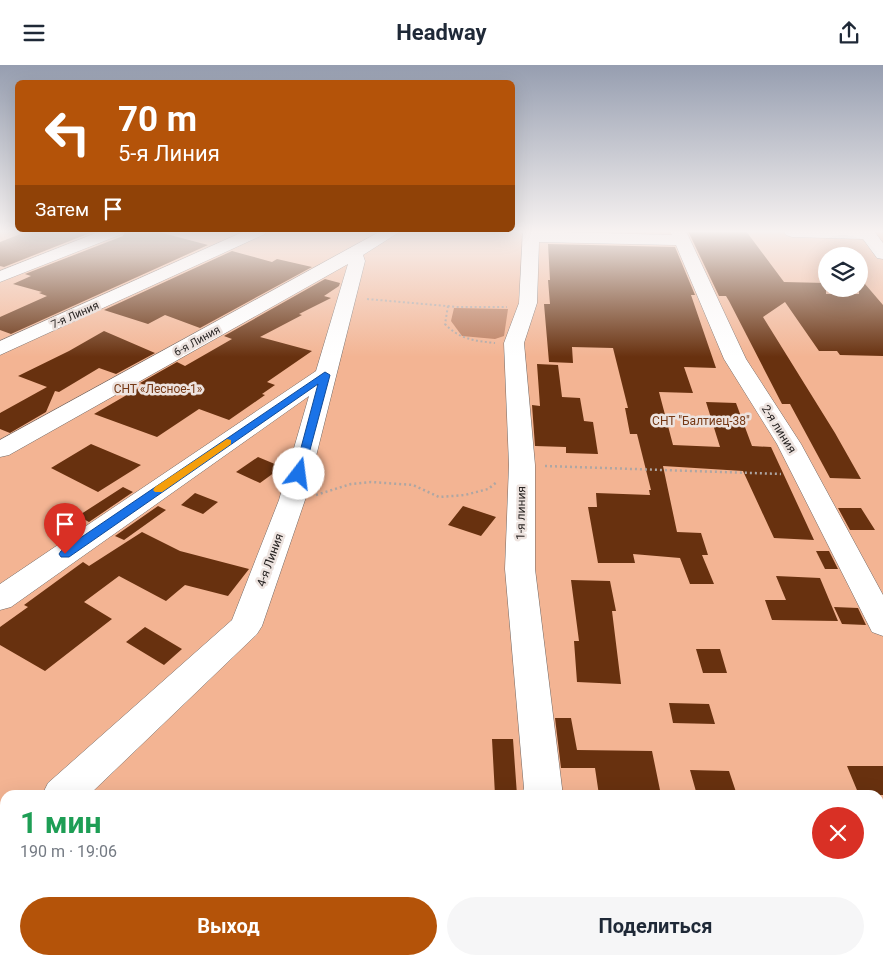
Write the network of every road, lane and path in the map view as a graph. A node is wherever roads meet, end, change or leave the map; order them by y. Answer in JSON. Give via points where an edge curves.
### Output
{"nodes":[{"id":1,"x":167,"y":273,"type":"edge"},
{"id":2,"x":320,"y":273,"type":"edge"},
{"id":3,"x":354,"y":273,"type":"edge"},
{"id":4,"x":529,"y":273,"type":"edge"},
{"id":5,"x":697,"y":273,"type":"edge"},
{"id":6,"x":347,"y":298,"type":"junction"},
{"id":7,"x":528,"y":305,"type":"junction"},
{"id":8,"x":448,"y":306,"type":"junction"},
{"id":9,"x":514,"y":346,"type":"junction"},
{"id":10,"x":0,"y":349,"type":"edge"},
{"id":11,"x":325,"y":375,"type":"junction"},
{"id":12,"x":0,"y":450,"type":"edge"},
{"id":13,"x":521,"y":471,"type":"junction"},
{"id":14,"x":805,"y":475,"type":"junction"},
{"id":15,"x":292,"y":500,"type":"junction"},
{"id":16,"x":0,"y":599,"type":"edge"},
{"id":17,"x":883,"y":624,"type":"edge"},
{"id":18,"x":67,"y":790,"type":"edge"},
{"id":19,"x":543,"y":790,"type":"edge"}],
"edges":[{"from":1,"to":10,"type":"street","name":"7-я Линия"},
{"from":2,"to":12,"type":"street","name":"6-я Линия"},
{"from":3,"to":6,"type":"street","name":"4-я Линия"},
{"from":4,"to":7,"type":"street","name":"1-я линия"},
{"from":5,"to":14,"type":"street","name":"2-я линия","via":[[735,359]]},
{"from":6,"to":8,"type":"path"},
{"from":6,"to":11,"type":"street","name":"4-я Линия"},
{"from":7,"to":8,"type":"path"},
{"from":7,"to":9,"type":"street","name":"1-я линия"},
{"from":8,"to":9,"type":"path","via":[[445,324],[456,336]]},
{"from":9,"to":13,"type":"street","name":"1-я линия"},
{"from":11,"to":15,"type":"street","name":"4-я Линия"},
{"from":11,"to":16,"type":"street"},
{"from":13,"to":14,"type":"path"},
{"from":13,"to":15,"type":"path","via":[[488,489],[465,495],[439,497],[413,485],[371,482]]},
{"from":13,"to":19,"type":"street","name":"1-я линия","via":[[520,569]]},
{"from":14,"to":17,"type":"street","name":"2-я линия"},
{"from":15,"to":18,"type":"street","name":"4-я Линия","via":[[246,626]]}]}
